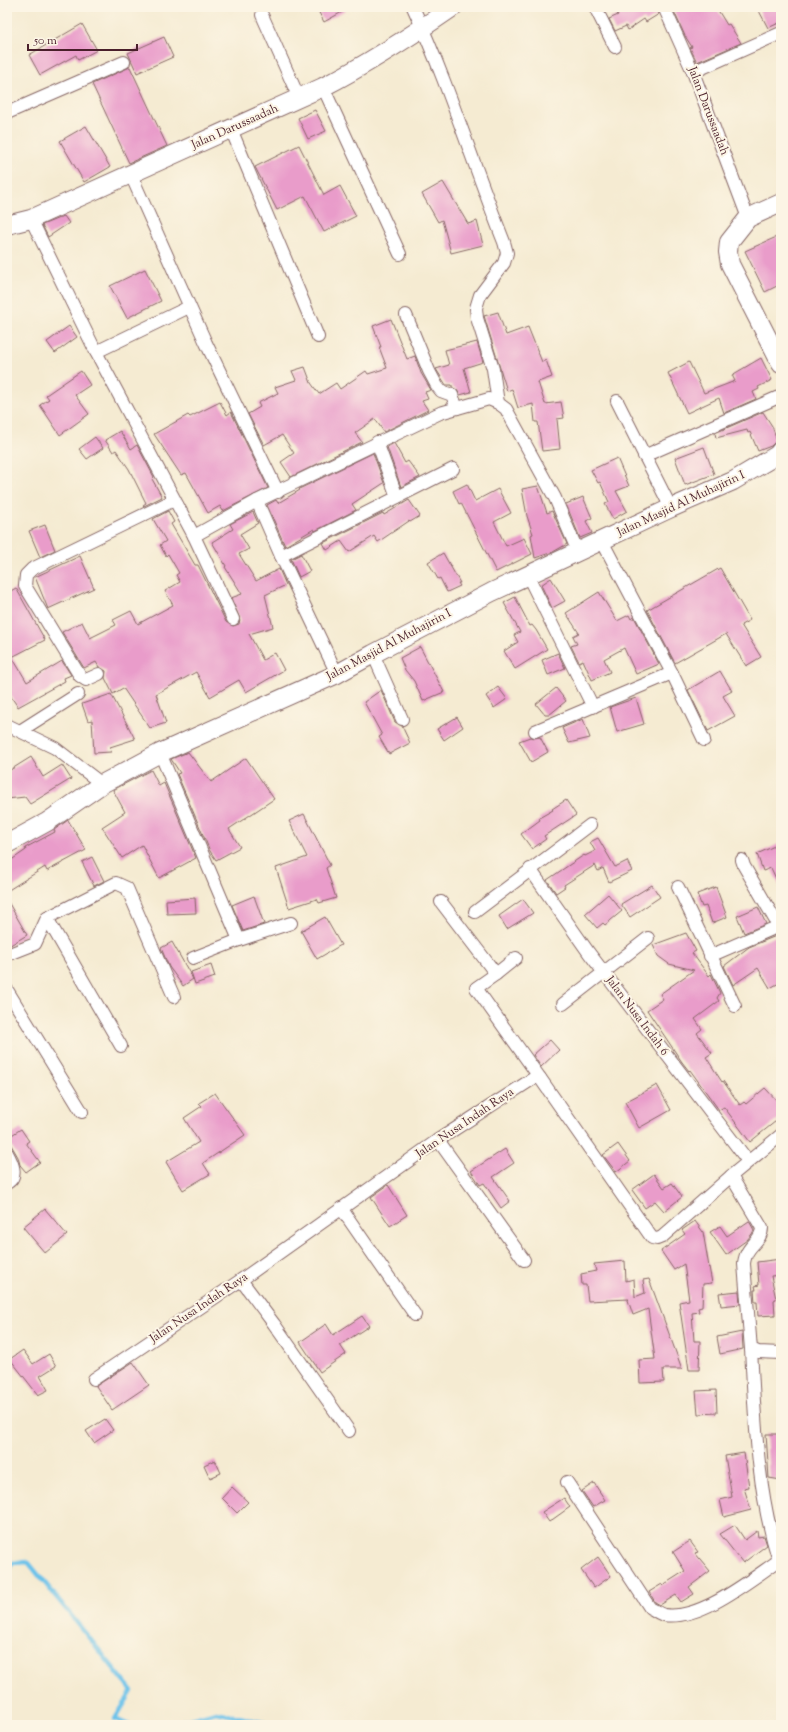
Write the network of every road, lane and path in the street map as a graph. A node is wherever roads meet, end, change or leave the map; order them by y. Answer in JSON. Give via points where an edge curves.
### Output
{"nodes":[{"id":1,"x":413,"y":7,"type":"edge"},
{"id":2,"x":453,"y":7,"type":"edge"},
{"id":3,"x":595,"y":7,"type":"edge"},
{"id":4,"x":664,"y":7,"type":"edge"},
{"id":5,"x":262,"y":15,"type":"dead end"},
{"id":6,"x":423,"y":28,"type":"junction"},
{"id":7,"x":781,"y":33,"type":"edge"},
{"id":8,"x":615,"y":47,"type":"dead end"},
{"id":9,"x":124,"y":62,"type":"dead end"},
{"id":10,"x":693,"y":72,"type":"junction"},
{"id":11,"x":323,"y":87,"type":"junction"},
{"id":12,"x":299,"y":98,"type":"junction"},
{"id":13,"x":7,"y":113,"type":"edge"},
{"id":14,"x":231,"y":128,"type":"junction"},
{"id":15,"x":131,"y":175,"type":"junction"},
{"id":16,"x":781,"y":203,"type":"edge"},
{"id":17,"x":748,"y":218,"type":"junction"},
{"id":18,"x":31,"y":219,"type":"junction"},
{"id":19,"x":8,"y":223,"type":"edge"},
{"id":20,"x":400,"y":254,"type":"dead end"},
{"id":21,"x":189,"y":307,"type":"junction"},
{"id":22,"x":406,"y":315,"type":"dead end"},
{"id":23,"x":318,"y":337,"type":"dead end"},
{"id":24,"x":96,"y":352,"type":"junction"},
{"id":25,"x":781,"y":364,"type":"edge"},
{"id":26,"x":781,"y":396,"type":"edge"},
{"id":27,"x":617,"y":401,"type":"dead end"},
{"id":28,"x":498,"y":403,"type":"junction"},
{"id":29,"x":457,"y":408,"type":"junction"},
{"id":30,"x":377,"y":442,"type":"junction"},
{"id":31,"x":779,"y":453,"type":"edge"},
{"id":32,"x":644,"y":456,"type":"junction"},
{"id":33,"x":453,"y":469,"type":"dead end"},
{"id":34,"x":278,"y":492,"type":"junction"},
{"id":35,"x":397,"y":497,"type":"junction"},
{"id":36,"x":174,"y":500,"type":"junction"},
{"id":37,"x":257,"y":501,"type":"junction"},
{"id":38,"x":671,"y":508,"type":"junction"},
{"id":39,"x":194,"y":536,"type":"junction"},
{"id":40,"x":602,"y":541,"type":"junction"},
{"id":41,"x":578,"y":552,"type":"junction"},
{"id":42,"x":281,"y":556,"type":"junction"},
{"id":43,"x":528,"y":576,"type":"junction"},
{"id":44,"x":233,"y":619,"type":"dead end"},
{"id":45,"x":373,"y":654,"type":"junction"},
{"id":46,"x":672,"y":673,"type":"junction"},
{"id":47,"x":99,"y":674,"type":"dead end"},
{"id":48,"x":337,"y":674,"type":"junction"},
{"id":49,"x":78,"y":694,"type":"dead end"},
{"id":50,"x":593,"y":707,"type":"junction"},
{"id":51,"x":402,"y":719,"type":"dead end"},
{"id":52,"x":7,"y":725,"type":"edge"},
{"id":53,"x":20,"y":731,"type":"junction"},
{"id":54,"x":535,"y":731,"type":"dead end"},
{"id":55,"x":704,"y":740,"type":"dead end"},
{"id":56,"x":160,"y":754,"type":"junction"},
{"id":57,"x":102,"y":784,"type":"junction"},
{"id":58,"x":590,"y":825,"type":"dead end"},
{"id":59,"x":7,"y":844,"type":"edge"},
{"id":60,"x":742,"y":860,"type":"dead end"},
{"id":61,"x":530,"y":869,"type":"junction"},
{"id":62,"x":678,"y":887,"type":"dead end"},
{"id":63,"x":441,"y":902,"type":"dead end"},
{"id":64,"x":475,"y":912,"type":"dead end"},
{"id":65,"x":47,"y":918,"type":"junction"},
{"id":66,"x":291,"y":923,"type":"dead end"},
{"id":67,"x":780,"y":928,"type":"edge"},
{"id":68,"x":648,"y":938,"type":"dead end"},
{"id":69,"x":239,"y":940,"type":"junction"},
{"id":70,"x":7,"y":955,"type":"edge"},
{"id":71,"x":710,"y":956,"type":"junction"},
{"id":72,"x":193,"y":958,"type":"dead end"},
{"id":73,"x":516,"y":958,"type":"dead end"},
{"id":74,"x":603,"y":972,"type":"junction"},
{"id":75,"x":496,"y":974,"type":"junction"},
{"id":76,"x":7,"y":990,"type":"edge"},
{"id":77,"x":174,"y":997,"type":"dead end"},
{"id":78,"x":563,"y":1004,"type":"dead end"},
{"id":79,"x":735,"y":1006,"type":"dead end"},
{"id":80,"x":121,"y":1046,"type":"dead end"},
{"id":81,"x":540,"y":1078,"type":"junction"},
{"id":82,"x":82,"y":1112,"type":"dead end"},
{"id":83,"x":781,"y":1135,"type":"edge"},
{"id":84,"x":438,"y":1140,"type":"junction"},
{"id":85,"x":7,"y":1153,"type":"edge"},
{"id":86,"x":748,"y":1161,"type":"junction"},
{"id":87,"x":731,"y":1176,"type":"junction"},
{"id":88,"x":7,"y":1183,"type":"edge"},
{"id":89,"x":341,"y":1208,"type":"junction"},
{"id":90,"x":524,"y":1260,"type":"dead end"},
{"id":91,"x":241,"y":1280,"type":"junction"},
{"id":92,"x":415,"y":1315,"type":"dead end"},
{"id":93,"x":751,"y":1349,"type":"junction"},
{"id":94,"x":781,"y":1353,"type":"edge"},
{"id":95,"x":94,"y":1379,"type":"dead end"},
{"id":96,"x":349,"y":1431,"type":"dead end"},
{"id":97,"x":567,"y":1482,"type":"dead end"},
{"id":98,"x":780,"y":1560,"type":"edge"}],
"edges":[{"from":1,"to":6,"type":"street"},
{"from":2,"to":6,"type":"street","name":"Jalan Darussaadah"},
{"from":3,"to":8,"type":"street"},
{"from":4,"to":10,"type":"street","name":"Jalan Darussaadah"},
{"from":5,"to":12,"type":"street"},
{"from":6,"to":11,"type":"street","name":"Jalan Darussaadah"},
{"from":6,"to":28,"type":"street","via":[[507,253],[504,263],[480,295],[476,308],[493,369]]},
{"from":7,"to":10,"type":"street"},
{"from":9,"to":13,"type":"street"},
{"from":10,"to":17,"type":"street","name":"Jalan Darussaadah"},
{"from":11,"to":12,"type":"street","name":"Jalan Darussaadah"},
{"from":11,"to":20,"type":"street"},
{"from":12,"to":14,"type":"street","name":"Jalan Darussaadah"},
{"from":14,"to":15,"type":"street","name":"Jalan Darussaadah"},
{"from":14,"to":23,"type":"street"},
{"from":15,"to":18,"type":"street","name":"Jalan Darussaadah"},
{"from":15,"to":21,"type":"street"},
{"from":16,"to":17,"type":"street"},
{"from":17,"to":25,"type":"street","via":[[729,242],[730,264]]},
{"from":18,"to":19,"type":"street","name":"Jalan Darussaadah"},
{"from":18,"to":24,"type":"street"},
{"from":21,"to":24,"type":"street"},
{"from":21,"to":34,"type":"street"},
{"from":22,"to":29,"type":"street","via":[[429,371],[441,391],[452,395]]},
{"from":24,"to":36,"type":"street"},
{"from":26,"to":32,"type":"street"},
{"from":27,"to":32,"type":"street"},
{"from":28,"to":29,"type":"street","via":[[489,399]]},
{"from":28,"to":41,"type":"street","via":[[506,409],[555,498]]},
{"from":29,"to":30,"type":"street","via":[[440,413]]},
{"from":30,"to":34,"type":"street"},
{"from":30,"to":35,"type":"street"},
{"from":31,"to":38,"type":"street","name":"Jalan Masjid Al Muhajirin I","via":[[733,481]]},
{"from":32,"to":38,"type":"street"},
{"from":33,"to":35,"type":"street"},
{"from":34,"to":37,"type":"street"},
{"from":35,"to":42,"type":"street"},
{"from":36,"to":39,"type":"street"},
{"from":36,"to":47,"type":"street","via":[[32,569],[26,575],[25,586],[80,676],[86,680]]},
{"from":37,"to":39,"type":"street"},
{"from":37,"to":42,"type":"street"},
{"from":38,"to":40,"type":"street","name":"Jalan Masjid Al Muhajirin I"},
{"from":39,"to":44,"type":"street"},
{"from":40,"to":41,"type":"street","name":"Jalan Masjid Al Muhajirin I"},
{"from":40,"to":46,"type":"street"},
{"from":41,"to":43,"type":"street","name":"Jalan Masjid Al Muhajirin I"},
{"from":42,"to":48,"type":"street"},
{"from":43,"to":45,"type":"street","name":"Jalan Masjid Al Muhajirin I"},
{"from":43,"to":50,"type":"street"},
{"from":45,"to":48,"type":"street","name":"Jalan Masjid Al Muhajirin I"},
{"from":45,"to":51,"type":"street"},
{"from":46,"to":50,"type":"street"},
{"from":46,"to":55,"type":"street"},
{"from":48,"to":56,"type":"street","name":"Jalan Masjid Al Muhajirin I"},
{"from":49,"to":53,"type":"street"},
{"from":50,"to":54,"type":"street"},
{"from":52,"to":53,"type":"street"},
{"from":53,"to":57,"type":"street","via":[[68,756]]},
{"from":56,"to":57,"type":"street","name":"Jalan Masjid Al Muhajirin I"},
{"from":56,"to":69,"type":"street"},
{"from":57,"to":59,"type":"street","name":"Jalan Masjid Al Muhajirin I","via":[[48,822]]},
{"from":58,"to":61,"type":"street"},
{"from":60,"to":67,"type":"street"},
{"from":61,"to":64,"type":"street"},
{"from":61,"to":74,"type":"street","name":"Jalan Nusa Indah 6"},
{"from":62,"to":71,"type":"street"},
{"from":63,"to":75,"type":"street"},
{"from":65,"to":70,"type":"street","via":[[35,944]]},
{"from":65,"to":77,"type":"street","via":[[116,883],[127,888]]},
{"from":65,"to":80,"type":"street"},
{"from":66,"to":69,"type":"street"},
{"from":67,"to":71,"type":"street"},
{"from":68,"to":74,"type":"street"},
{"from":69,"to":72,"type":"street"},
{"from":71,"to":79,"type":"street"},
{"from":73,"to":75,"type":"street"},
{"from":74,"to":78,"type":"street"},
{"from":74,"to":86,"type":"street","name":"Jalan Nusa Indah 6"},
{"from":75,"to":81,"type":"street","via":[[476,988]]},
{"from":76,"to":82,"type":"street"},
{"from":81,"to":84,"type":"street","name":"Jalan Nusa Indah Raya","via":[[529,1080]]},
{"from":81,"to":87,"type":"street","via":[[652,1238],[662,1238]]},
{"from":83,"to":86,"type":"street"},
{"from":84,"to":89,"type":"street","name":"Jalan Nusa Indah Raya"},
{"from":84,"to":90,"type":"street"},
{"from":85,"to":88,"type":"street","via":[[13,1164],[14,1174]]},
{"from":86,"to":87,"type":"street"},
{"from":87,"to":93,"type":"street","via":[[762,1228],[762,1233],[746,1255],[744,1264]]},
{"from":89,"to":91,"type":"street","name":"Jalan Nusa Indah Raya"},
{"from":89,"to":92,"type":"street"},
{"from":91,"to":95,"type":"street","name":"Jalan Nusa Indah Raya"},
{"from":91,"to":96,"type":"street"},
{"from":93,"to":94,"type":"street","via":[[758,1352]]},
{"from":93,"to":98,"type":"street","via":[[760,1471],[768,1520]]},
{"from":97,"to":98,"type":"street","via":[[650,1608],[663,1615],[680,1615],[699,1610]]}]}
